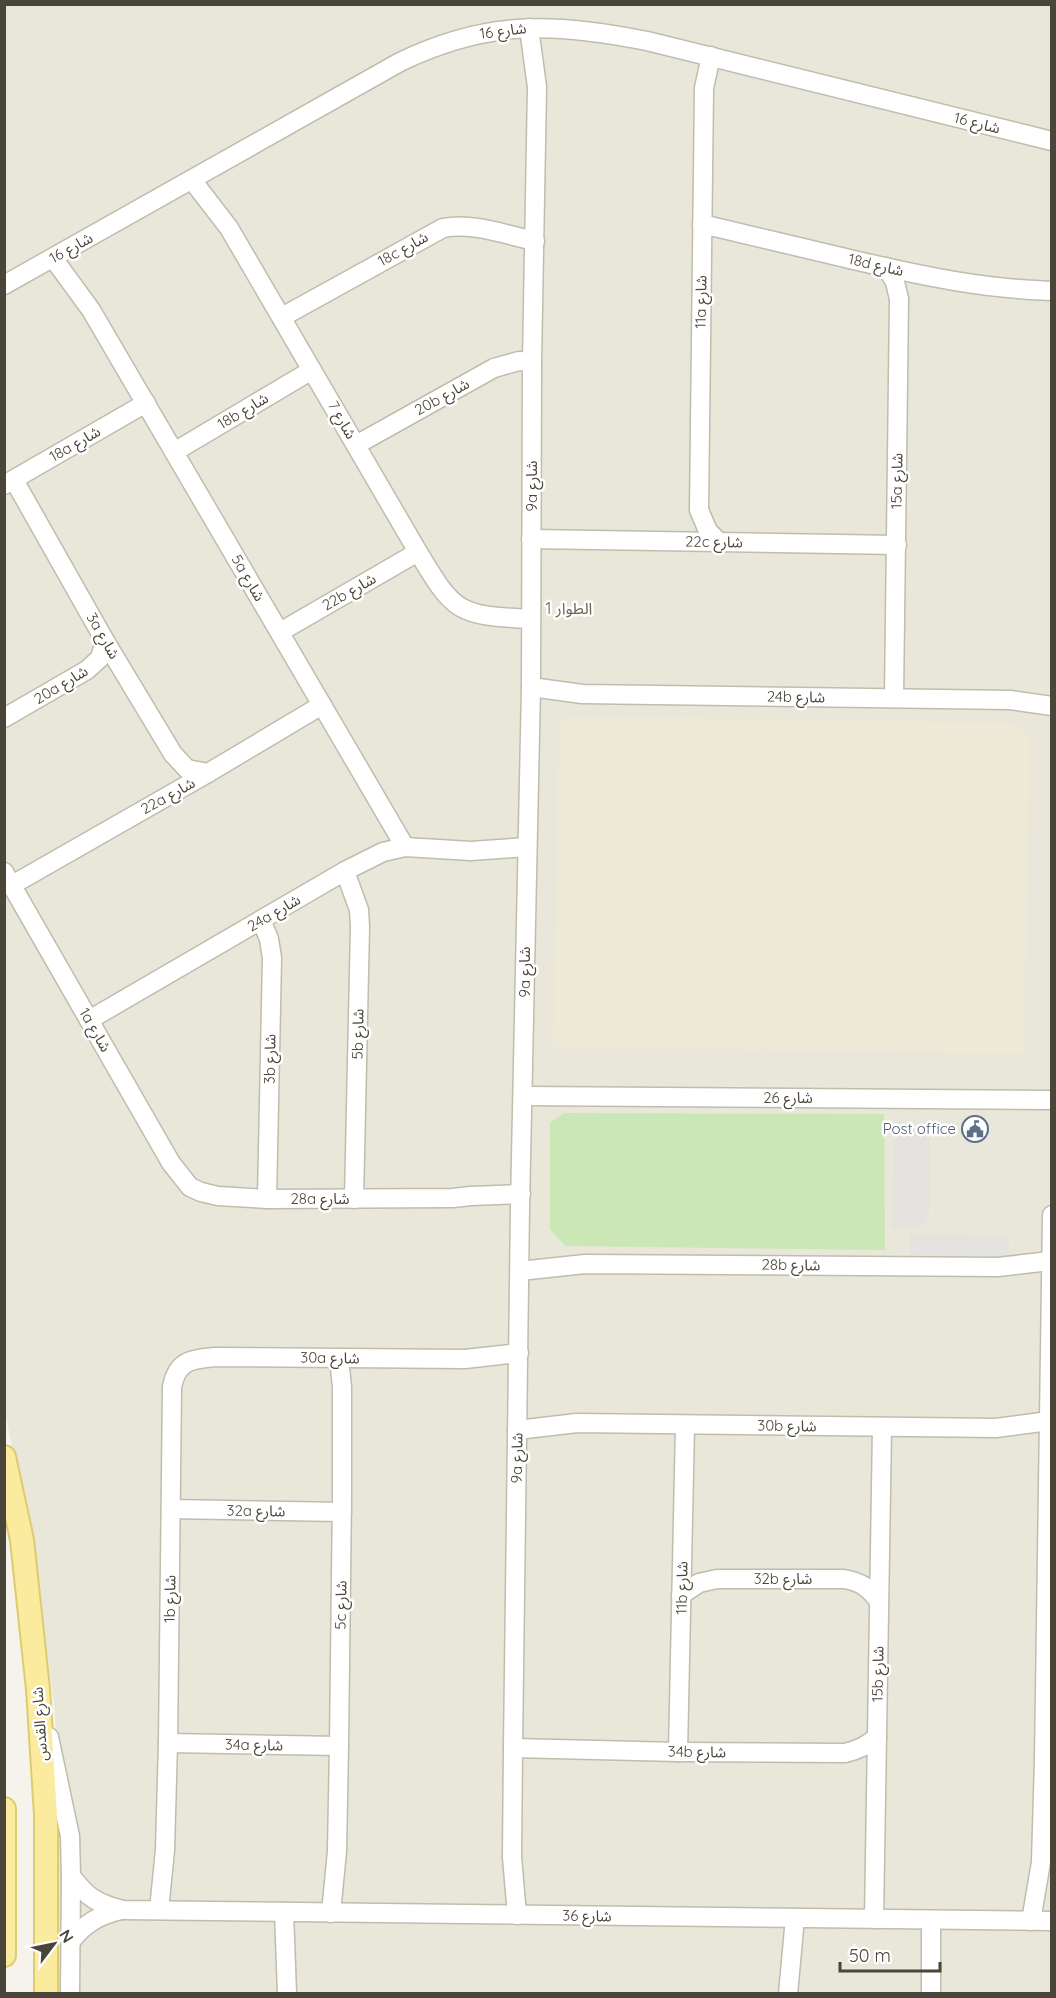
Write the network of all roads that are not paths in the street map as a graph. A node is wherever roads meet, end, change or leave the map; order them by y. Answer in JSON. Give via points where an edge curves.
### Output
{"nodes":[{"id":1,"x":537,"y":28,"type":"junction"},
{"id":2,"x":711,"y":56,"type":"junction"},
{"id":3,"x":1052,"y":141,"type":"edge"},
{"id":4,"x":198,"y":177,"type":"junction"},
{"id":5,"x":702,"y":224,"type":"junction"},
{"id":6,"x":535,"y":241,"type":"junction"},
{"id":7,"x":58,"y":255,"type":"junction"},
{"id":8,"x":886,"y":267,"type":"junction"},
{"id":9,"x":4,"y":285,"type":"edge"},
{"id":10,"x":1052,"y":291,"type":"edge"},
{"id":11,"x":282,"y":317,"type":"junction"},
{"id":12,"x":532,"y":362,"type":"junction"},
{"id":13,"x":312,"y":370,"type":"junction"},
{"id":14,"x":146,"y":403,"type":"junction"},
{"id":15,"x":356,"y":445,"type":"junction"},
{"id":16,"x":174,"y":452,"type":"junction"},
{"id":17,"x":9,"y":483,"type":"edge"},
{"id":18,"x":531,"y":539,"type":"junction"},
{"id":19,"x":719,"y":542,"type":"junction"},
{"id":20,"x":897,"y":545,"type":"junction"},
{"id":21,"x":418,"y":552,"type":"junction"},
{"id":22,"x":530,"y":612,"type":"junction"},
{"id":23,"x":280,"y":632,"type":"junction"},
{"id":24,"x":105,"y":641,"type":"junction"},
{"id":25,"x":530,"y":694,"type":"junction"},
{"id":26,"x":1052,"y":694,"type":"edge"},
{"id":27,"x":894,"y":698,"type":"junction"},
{"id":28,"x":1010,"y":700,"type":"junction"},
{"id":29,"x":322,"y":705,"type":"junction"},
{"id":30,"x":1052,"y":706,"type":"edge"},
{"id":31,"x":4,"y":718,"type":"edge"},
{"id":32,"x":208,"y":773,"type":"junction"},
{"id":33,"x":405,"y":847,"type":"junction"},
{"id":34,"x":527,"y":855,"type":"junction"},
{"id":35,"x":345,"y":871,"type":"junction"},
{"id":36,"x":8,"y":878,"type":"edge"},
{"id":37,"x":261,"y":920,"type":"junction"},
{"id":38,"x":89,"y":1020,"type":"junction"},
{"id":39,"x":524,"y":1096,"type":"junction"},
{"id":40,"x":1052,"y":1100,"type":"edge"},
{"id":41,"x":190,"y":1186,"type":"joint"},
{"id":42,"x":267,"y":1199,"type":"junction"},
{"id":43,"x":354,"y":1199,"type":"junction"},
{"id":44,"x":521,"y":1200,"type":"junction"},
{"id":45,"x":1052,"y":1215,"type":"edge"},
{"id":46,"x":520,"y":1264,"type":"junction"},
{"id":47,"x":1050,"y":1268,"type":"junction"},
{"id":48,"x":1051,"y":1349,"type":"edge"},
{"id":49,"x":194,"y":1358,"type":"joint"},
{"id":50,"x":339,"y":1359,"type":"junction"},
{"id":51,"x":519,"y":1360,"type":"junction"},
{"id":52,"x":518,"y":1422,"type":"junction"},
{"id":53,"x":685,"y":1425,"type":"junction"},
{"id":54,"x":882,"y":1428,"type":"junction"},
{"id":55,"x":1048,"y":1429,"type":"junction"},
{"id":56,"x":4,"y":1457,"type":"edge"},
{"id":57,"x":1050,"y":1502,"type":"edge"},
{"id":58,"x":171,"y":1509,"type":"junction"},
{"id":59,"x":342,"y":1512,"type":"junction"},
{"id":60,"x":681,"y":1595,"type":"junction"},
{"id":61,"x":879,"y":1602,"type":"junction"},
{"id":62,"x":38,"y":1689,"type":"junction"},
{"id":63,"x":877,"y":1737,"type":"junction"},
{"id":64,"x":168,"y":1743,"type":"junction"},
{"id":65,"x":339,"y":1746,"type":"junction"},
{"id":66,"x":513,"y":1748,"type":"junction"},
{"id":67,"x":1048,"y":1749,"type":"edge"},
{"id":68,"x":678,"y":1752,"type":"junction"},
{"id":69,"x":4,"y":1809,"type":"edge"},
{"id":70,"x":1041,"y":1862,"type":"junction"},
{"id":71,"x":71,"y":1876,"type":"junction"},
{"id":72,"x":123,"y":1910,"type":"junction"},
{"id":73,"x":165,"y":1910,"type":"junction"},
{"id":74,"x":290,"y":1912,"type":"junction"},
{"id":75,"x":339,"y":1913,"type":"junction"},
{"id":76,"x":510,"y":1915,"type":"junction"},
{"id":77,"x":788,"y":1918,"type":"junction"},
{"id":78,"x":874,"y":1919,"type":"junction"},
{"id":79,"x":931,"y":1920,"type":"junction"},
{"id":80,"x":1031,"y":1921,"type":"junction"},
{"id":81,"x":1051,"y":1922,"type":"edge"},
{"id":82,"x":70,"y":1941,"type":"junction"},
{"id":83,"x":4,"y":1955,"type":"edge"},
{"id":84,"x":788,"y":1985,"type":"edge"},
{"id":85,"x":46,"y":1994,"type":"edge"},
{"id":86,"x":70,"y":1994,"type":"edge"},
{"id":87,"x":287,"y":1994,"type":"edge"},
{"id":88,"x":931,"y":1994,"type":"edge"}],
"edges":[{"from":1,"to":2,"type":"street","name":"شارع 16","via":[[612,34]]},
{"from":1,"to":4,"type":"street","name":"شارع 16","via":[[475,34],[424,50]]},
{"from":1,"to":6,"type":"street","name":"9a شارع"},
{"from":2,"to":3,"type":"street","name":"شارع 16"},
{"from":2,"to":5,"type":"street","name":"11a شارع","via":[[704,88]]},
{"from":4,"to":7,"type":"street","name":"شارع 16"},
{"from":4,"to":11,"type":"street","name":"شارع 7","via":[[220,205],[229,228]]},
{"from":5,"to":8,"type":"street","name":"18d شارع"},
{"from":5,"to":19,"type":"street","name":"11a شارع","via":[[699,510],[708,531]]},
{"from":6,"to":11,"type":"street","name":"18c شارع","via":[[464,227],[443,228]]},
{"from":6,"to":12,"type":"street","name":"9a شارع"},
{"from":7,"to":9,"type":"street","name":"شارع 16"},
{"from":7,"to":14,"type":"street","name":"5a شارع"},
{"from":8,"to":10,"type":"street","name":"18d شارع","via":[[985,287]]},
{"from":8,"to":20,"type":"street","name":"15a شارع","via":[[896,282],[899,299]]},
{"from":11,"to":13,"type":"street","name":"شارع 7"},
{"from":12,"to":15,"type":"street","name":"20b شارع","via":[[519,361],[494,368]]},
{"from":12,"to":18,"type":"street","name":"9a شارع"},
{"from":13,"to":15,"type":"street","name":"شارع 7"},
{"from":13,"to":16,"type":"street","name":"18b شارع"},
{"from":14,"to":16,"type":"street","name":"5a شارع"},
{"from":14,"to":17,"type":"street","name":"18a شارع"},
{"from":15,"to":21,"type":"street","name":"شارع 7"},
{"from":16,"to":23,"type":"street","name":"5a شارع"},
{"from":17,"to":24,"type":"street","name":"3a شارع"},
{"from":18,"to":19,"type":"street","name":"22c شارع"},
{"from":18,"to":22,"type":"street","name":"9a شارع"},
{"from":19,"to":20,"type":"street","name":"22c شارع"},
{"from":20,"to":27,"type":"street","name":"15a شارع"},
{"from":21,"to":22,"type":"street","name":"شارع 7","via":[[445,595],[460,608],[482,616]]},
{"from":21,"to":23,"type":"street","name":"22b شارع"},
{"from":22,"to":25,"type":"street","name":"9a شارع"},
{"from":23,"to":29,"type":"street","name":"5a شارع"},
{"from":24,"to":31,"type":"street","name":"20a شارع","via":[[100,658],[87,670]]},
{"from":24,"to":32,"type":"street","name":"3a شارع","via":[[179,763],[187,769]]},
{"from":25,"to":27,"type":"street","name":"24b شارع","via":[[559,699],[582,694]]},
{"from":25,"to":34,"type":"street","name":"9a شارع"},
{"from":26,"to":28,"type":"street","name":"24b شارع"},
{"from":27,"to":28,"type":"street","name":"24b شارع"},
{"from":28,"to":30,"type":"street","name":"24b شارع"},
{"from":29,"to":32,"type":"street","name":"22a شارع"},
{"from":29,"to":33,"type":"street","name":"5a شارع"},
{"from":32,"to":36,"type":"street","name":"22a شارع"},
{"from":33,"to":34,"type":"street","name":"24a شارع","via":[[471,851],[490,857]]},
{"from":33,"to":35,"type":"street","name":"24a شارع","via":[[383,852]]},
{"from":34,"to":39,"type":"street","name":"9a شارع"},
{"from":35,"to":37,"type":"street","name":"24a شارع"},
{"from":35,"to":43,"type":"street","name":"5b شارع","via":[[359,910],[360,927]]},
{"from":36,"to":38,"type":"street","name":"1a شارع"},
{"from":37,"to":38,"type":"street","name":"24a شارع"},
{"from":37,"to":42,"type":"street","name":"3b شارع","via":[[272,958]]},
{"from":38,"to":41,"type":"street","name":"1a شارع","via":[[171,1163]]},
{"from":39,"to":40,"type":"street","name":"شارع 26"},
{"from":39,"to":44,"type":"street","name":"9a شارع"},
{"from":41,"to":42,"type":"street","name":"28a شارع","via":[[218,1196]]},
{"from":42,"to":43,"type":"street","name":"28a شارع"},
{"from":43,"to":44,"type":"street","name":"28a شارع"},
{"from":44,"to":46,"type":"street","name":"9a شارع"},
{"from":45,"to":47,"type":"street"},
{"from":46,"to":47,"type":"street","name":"28b شارع","via":[[998,1267],[1025,1273]]},
{"from":46,"to":51,"type":"street","name":"9a شارع"},
{"from":47,"to":48,"type":"street"},
{"from":48,"to":55,"type":"street"},
{"from":49,"to":50,"type":"street","name":"30a شارع"},
{"from":49,"to":58,"type":"street","name":"1b شارع","via":[[178,1369],[172,1388]]},
{"from":50,"to":51,"type":"street","name":"30a شارع"},
{"from":50,"to":59,"type":"street","name":"5c شارع"},
{"from":51,"to":52,"type":"street","name":"9a شارع"},
{"from":52,"to":53,"type":"street","name":"30b شارع"},
{"from":52,"to":66,"type":"street","name":"9a شارع"},
{"from":53,"to":54,"type":"street","name":"30b شارع"},
{"from":53,"to":60,"type":"street","name":"11b شارع"},
{"from":54,"to":55,"type":"street","name":"30b شارع","via":[[996,1428],[1019,1434]]},
{"from":54,"to":61,"type":"street","name":"15b شارع"},
{"from":55,"to":57,"type":"street"},
{"from":56,"to":62,"type":"main road","name":"شارع القدس","via":[[22,1540]]},
{"from":57,"to":67,"type":"street"},
{"from":58,"to":59,"type":"street","name":"32a شارع"},
{"from":58,"to":64,"type":"street","name":"1b شارع"},
{"from":59,"to":65,"type":"street","name":"5c شارع"},
{"from":60,"to":61,"type":"street","name":"32b شارع","via":[[699,1583],[717,1579],[844,1580],[865,1586]]},
{"from":60,"to":68,"type":"street","name":"11b شارع"},
{"from":61,"to":63,"type":"street","name":"15b شارع"},
{"from":62,"to":71,"type":"street","via":[[68,1821]]},
{"from":62,"to":85,"type":"main road","name":"شارع القدس","via":[[46,1815]]},
{"from":63,"to":68,"type":"street","name":"34b شارع","via":[[868,1745],[845,1753]]},
{"from":63,"to":78,"type":"street","name":"15b شارع"},
{"from":64,"to":65,"type":"street","name":"34a شارع"},
{"from":64,"to":73,"type":"street","name":"1b شارع"},
{"from":65,"to":75,"type":"street","name":"5c شارع"},
{"from":66,"to":68,"type":"street","name":"34b شارع"},
{"from":66,"to":76,"type":"street","name":"9a شارع","via":[[512,1857],[506,1881]]},
{"from":67,"to":70,"type":"street"},
{"from":69,"to":83,"type":"main road"},
{"from":70,"to":80,"type":"street"},
{"from":70,"to":81,"type":"street"},
{"from":71,"to":72,"type":"street","name":"شارع 36","via":[[88,1896]]},
{"from":71,"to":82,"type":"street"},
{"from":72,"to":73,"type":"street","name":"شارع 36"},
{"from":72,"to":82,"type":"street","name":"شارع 36","via":[[87,1923]]},
{"from":73,"to":74,"type":"street","name":"شارع 36"},
{"from":74,"to":75,"type":"street","name":"شارع 36"},
{"from":74,"to":87,"type":"street"},
{"from":75,"to":76,"type":"street","name":"شارع 36"},
{"from":76,"to":77,"type":"street","name":"شارع 36"},
{"from":77,"to":78,"type":"street","name":"شارع 36"},
{"from":77,"to":84,"type":"street"},
{"from":78,"to":79,"type":"street","name":"شارع 36"},
{"from":79,"to":80,"type":"street","name":"شارع 36"},
{"from":79,"to":88,"type":"street"},
{"from":80,"to":81,"type":"street","name":"شارع 36"},
{"from":82,"to":86,"type":"street"}]}
